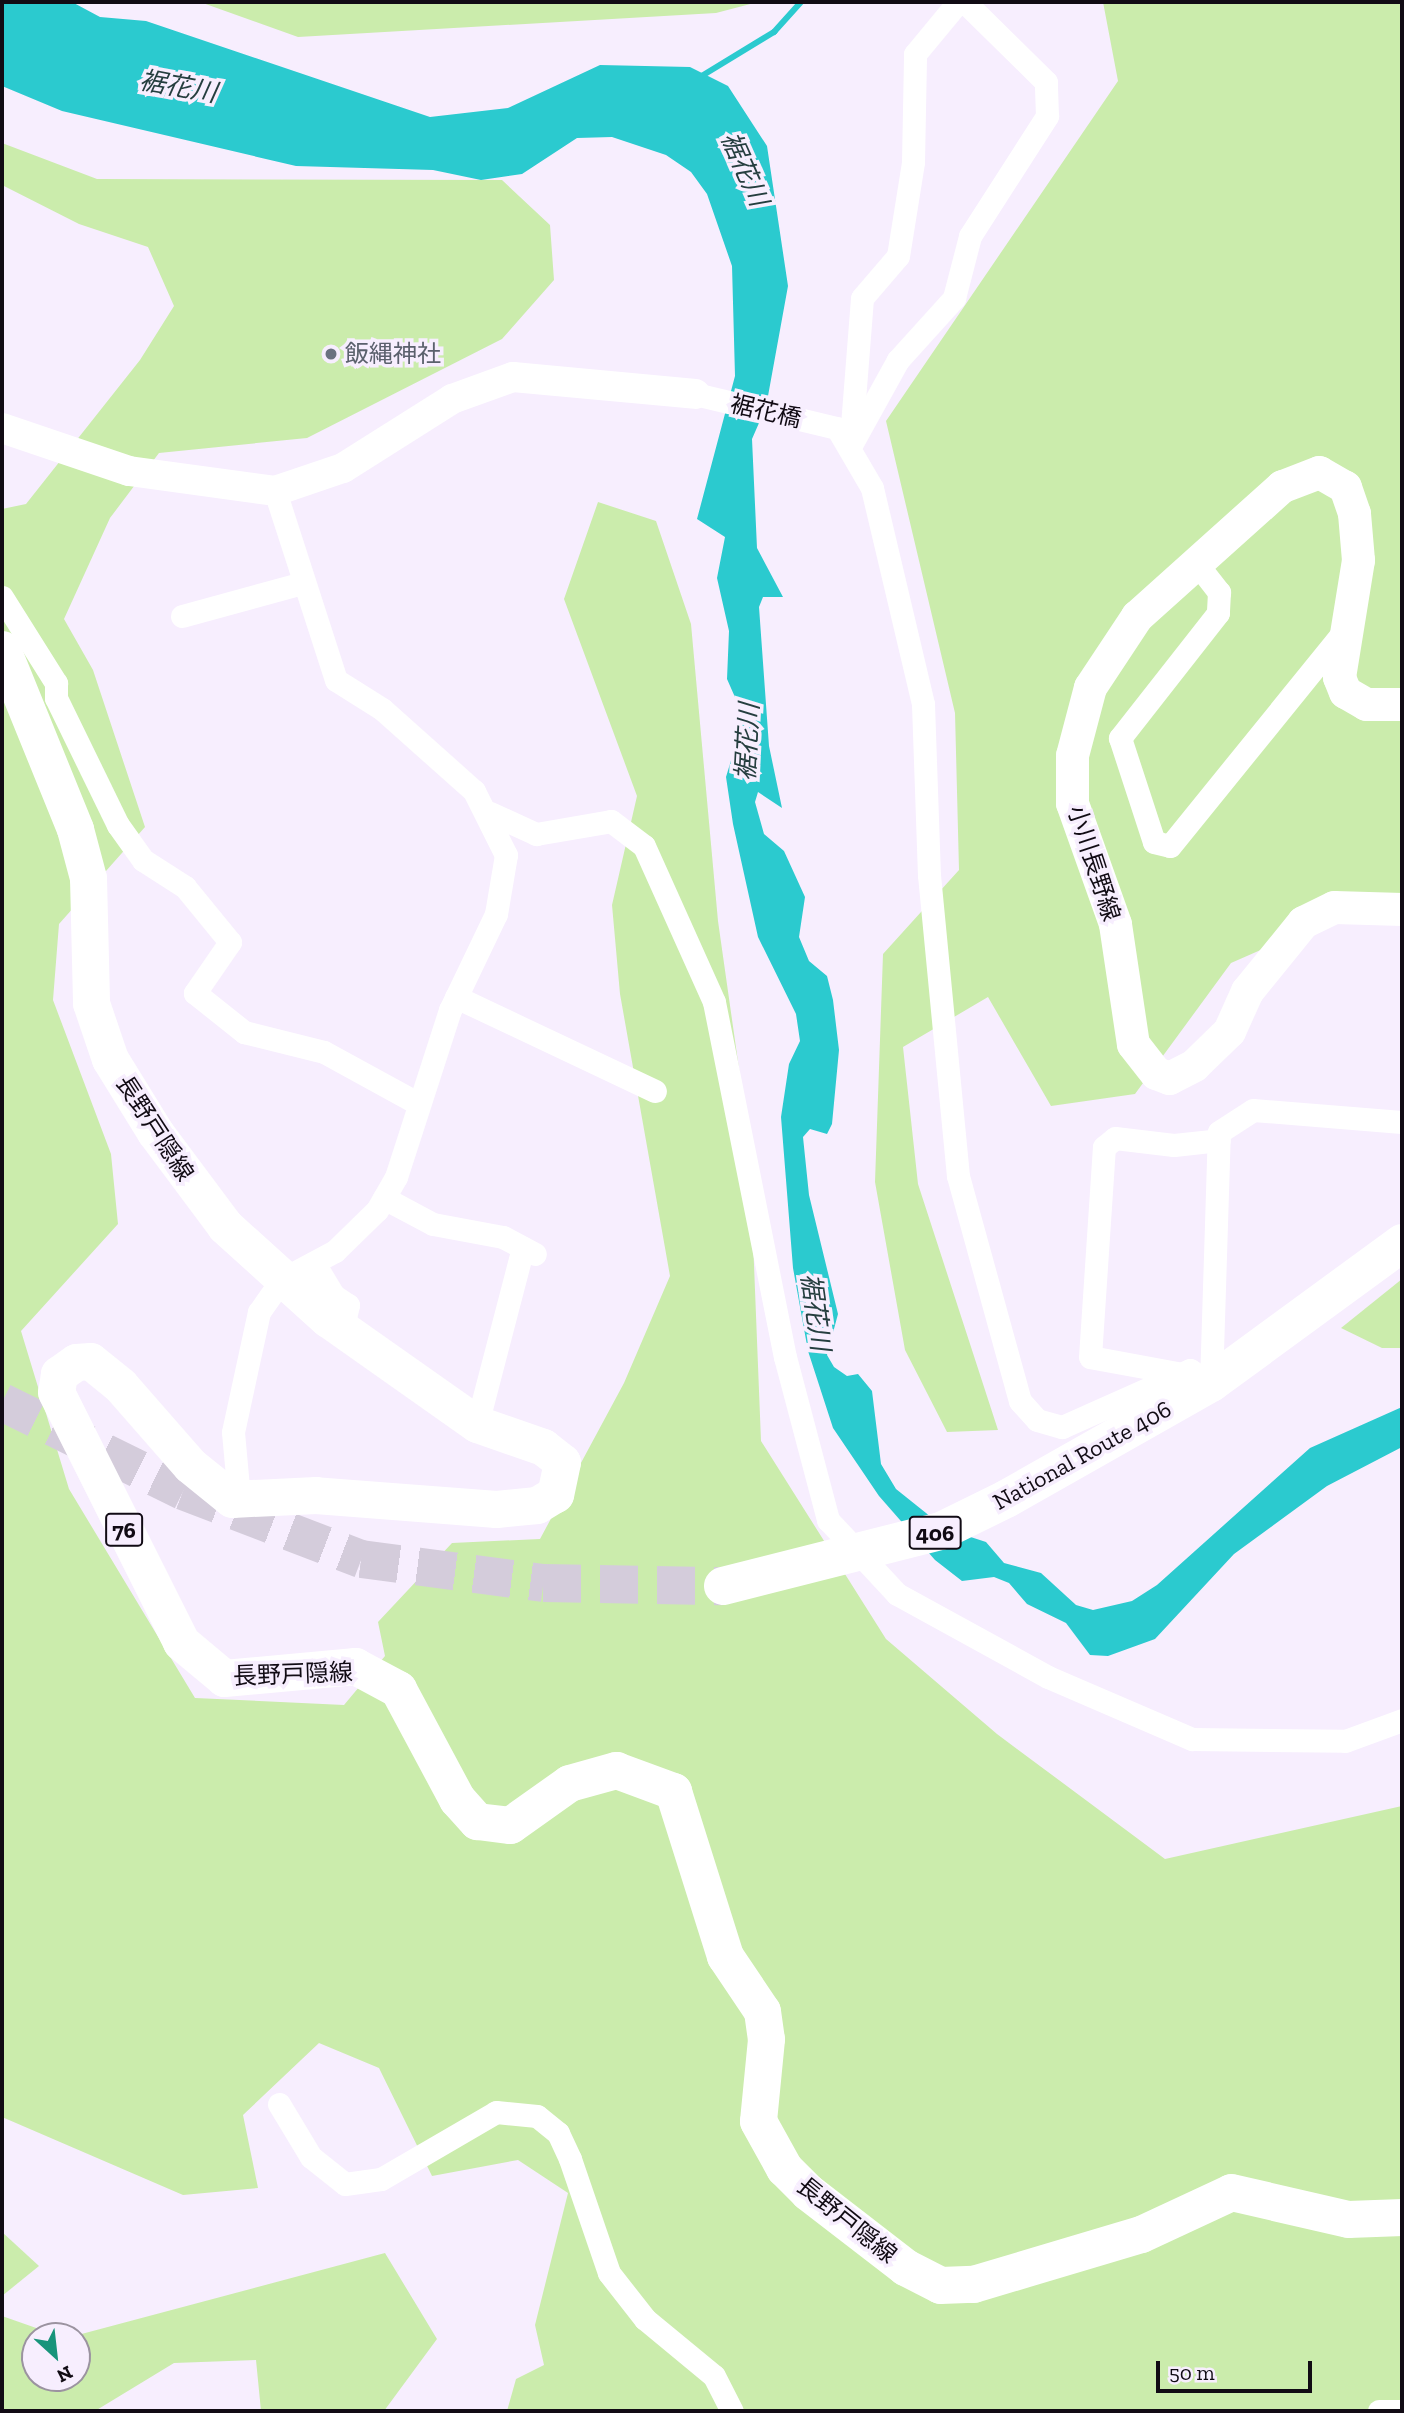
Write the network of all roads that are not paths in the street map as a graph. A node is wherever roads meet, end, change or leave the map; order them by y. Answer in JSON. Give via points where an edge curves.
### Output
{"nodes":[{"id":1,"x":958,"y":2,"type":"edge"},
{"id":2,"x":965,"y":2,"type":"edge"},
{"id":3,"x":695,"y":394,"type":"joint"},
{"id":4,"x":2,"y":428,"type":"edge"},
{"id":5,"x":844,"y":436,"type":"junction"},
{"id":6,"x":275,"y":491,"type":"junction"},
{"id":7,"x":1197,"y":564,"type":"junction"},
{"id":8,"x":303,"y":583,"type":"junction"},
{"id":9,"x":2,"y":597,"type":"edge"},
{"id":10,"x":182,"y":616,"type":"dead end"},
{"id":11,"x":1350,"y":624,"type":"junction"},
{"id":12,"x":2,"y":649,"type":"edge"},
{"id":13,"x":1402,"y":704,"type":"edge"},
{"id":14,"x":490,"y":813,"type":"junction"},
{"id":15,"x":1402,"y":909,"type":"edge"},
{"id":16,"x":456,"y":997,"type":"junction"},
{"id":17,"x":655,"y":1091,"type":"dead end"},
{"id":18,"x":419,"y":1104,"type":"junction"},
{"id":19,"x":1402,"y":1122,"type":"edge"},
{"id":20,"x":1219,"y":1140,"type":"junction"},
{"id":21,"x":384,"y":1198,"type":"junction"},
{"id":22,"x":1402,"y":1243,"type":"edge"},
{"id":23,"x":314,"y":1263,"type":"junction"},
{"id":24,"x":281,"y":1280,"type":"junction"},
{"id":25,"x":342,"y":1330,"type":"junction"},
{"id":26,"x":1194,"y":1378,"type":"junction"},
{"id":27,"x":477,"y":1424,"type":"junction"},
{"id":28,"x":239,"y":1498,"type":"junction"},
{"id":29,"x":723,"y":1586,"type":"tunnel mouth"},
{"id":30,"x":1402,"y":1720,"type":"edge"},
{"id":31,"x":279,"y":2104,"type":"dead end"},
{"id":32,"x":1402,"y":2217,"type":"edge"},
{"id":33,"x":732,"y":2411,"type":"edge"},
{"id":34,"x":1379,"y":2411,"type":"edge"},
{"id":35,"x":1402,"y":2411,"type":"edge"}],
"edges":[{"from":1,"to":5,"type":"street","via":[[915,54],[912,162],[898,256],[862,298]]},
{"from":2,"to":5,"type":"street","via":[[1046,82],[1047,116],[970,236],[954,298],[898,360]]},
{"from":3,"to":5,"type":"street","name":"裾花橋"},
{"from":3,"to":6,"type":"street","via":[[513,377],[452,399],[343,468]]},
{"from":4,"to":6,"type":"street","via":[[129,471]]},
{"from":5,"to":26,"type":"street","via":[[872,488],[923,704],[929,875],[958,1176],[1020,1401],[1037,1420],[1062,1427]]},
{"from":6,"to":8,"type":"street"},
{"from":7,"to":11,"type":"main road","name":"小川長野線","via":[[1282,486],[1319,472],[1345,488],[1354,513],[1358,560]]},
{"from":7,"to":11,"type":"street","via":[[1219,592],[1218,613],[1120,738],[1154,842],[1170,846]]},
{"from":7,"to":15,"type":"main road","name":"小川長野線","via":[[1137,616],[1108,656],[1090,687],[1072,755],[1072,803],[1115,924],[1133,1044],[1156,1073],[1169,1078],[1194,1065],[1229,1031],[1247,991],[1303,922],[1334,907]]},
{"from":8,"to":10,"type":"street"},
{"from":8,"to":14,"type":"street","via":[[336,680],[446,763]]},
{"from":9,"to":18,"type":"street","via":[[56,682],[56,698],[118,825],[143,860],[186,887],[230,942],[195,993],[244,1032],[324,1052]]},
{"from":11,"to":13,"type":"main road","name":"小川長野線","via":[[1339,677],[1345,692],[1366,704]]},
{"from":12,"to":24,"type":"main road","name":"長野戸隠線","via":[[75,829],[88,878],[91,1003],[110,1059],[193,1186]]},
{"from":14,"to":16,"type":"street","via":[[506,856],[496,914]]},
{"from":14,"to":30,"type":"street","via":[[536,834],[611,821],[644,846],[714,1002],[785,1357],[828,1520],[897,1594],[1048,1677],[1192,1739],[1345,1741]]},
{"from":16,"to":17,"type":"street"},
{"from":16,"to":18,"type":"street"},
{"from":18,"to":21,"type":"street"},
{"from":19,"to":20,"type":"street","via":[[1253,1110],[1219,1132]]},
{"from":20,"to":26,"type":"street"},
{"from":20,"to":26,"type":"street","via":[[1174,1145],[1115,1138],[1104,1147],[1090,1357]]},
{"from":21,"to":23,"type":"street","via":[[335,1251]]},
{"from":21,"to":27,"type":"street","via":[[433,1223],[529,1251]]},
{"from":22,"to":26,"type":"highway","name":"National Route 406","number":"406"},
{"from":23,"to":24,"type":"street"},
{"from":23,"to":25,"type":"street","via":[[333,1295],[348,1305]]},
{"from":24,"to":25,"type":"main road","name":"長野戸隠線"},
{"from":24,"to":28,"type":"street","via":[[259,1312],[233,1432]]},
{"from":25,"to":27,"type":"main road","name":"長野戸隠線"},
{"from":26,"to":29,"type":"highway","name":"National Route 406","number":"406","via":[[1062,1468],[941,1531],[797,1571]]},
{"from":27,"to":28,"type":"main road","name":"長野戸隠線","via":[[543,1447],[562,1462],[555,1494],[537,1504],[496,1509],[316,1495]]},
{"from":28,"to":32,"type":"main road","name":"長野戸隠線","number":"76","via":[[190,1465],[120,1385],[90,1361],[59,1374],[56,1392],[69,1422],[181,1642],[224,1678],[355,1666],[398,1689],[457,1799],[477,1821],[510,1825],[569,1783],[616,1769],[673,1791],[725,1956],[762,2011],[766,2039],[758,2120],[784,2168],[905,2267],[940,2285],[973,2284],[1141,2234],[1231,2192],[1348,2219]]},
{"from":31,"to":33,"type":"street","via":[[311,2157],[345,2185],[381,2179],[496,2112],[537,2116],[558,2133],[570,2159],[609,2273],[645,2319],[714,2376]]},
{"from":34,"to":35,"type":"street"}]}
